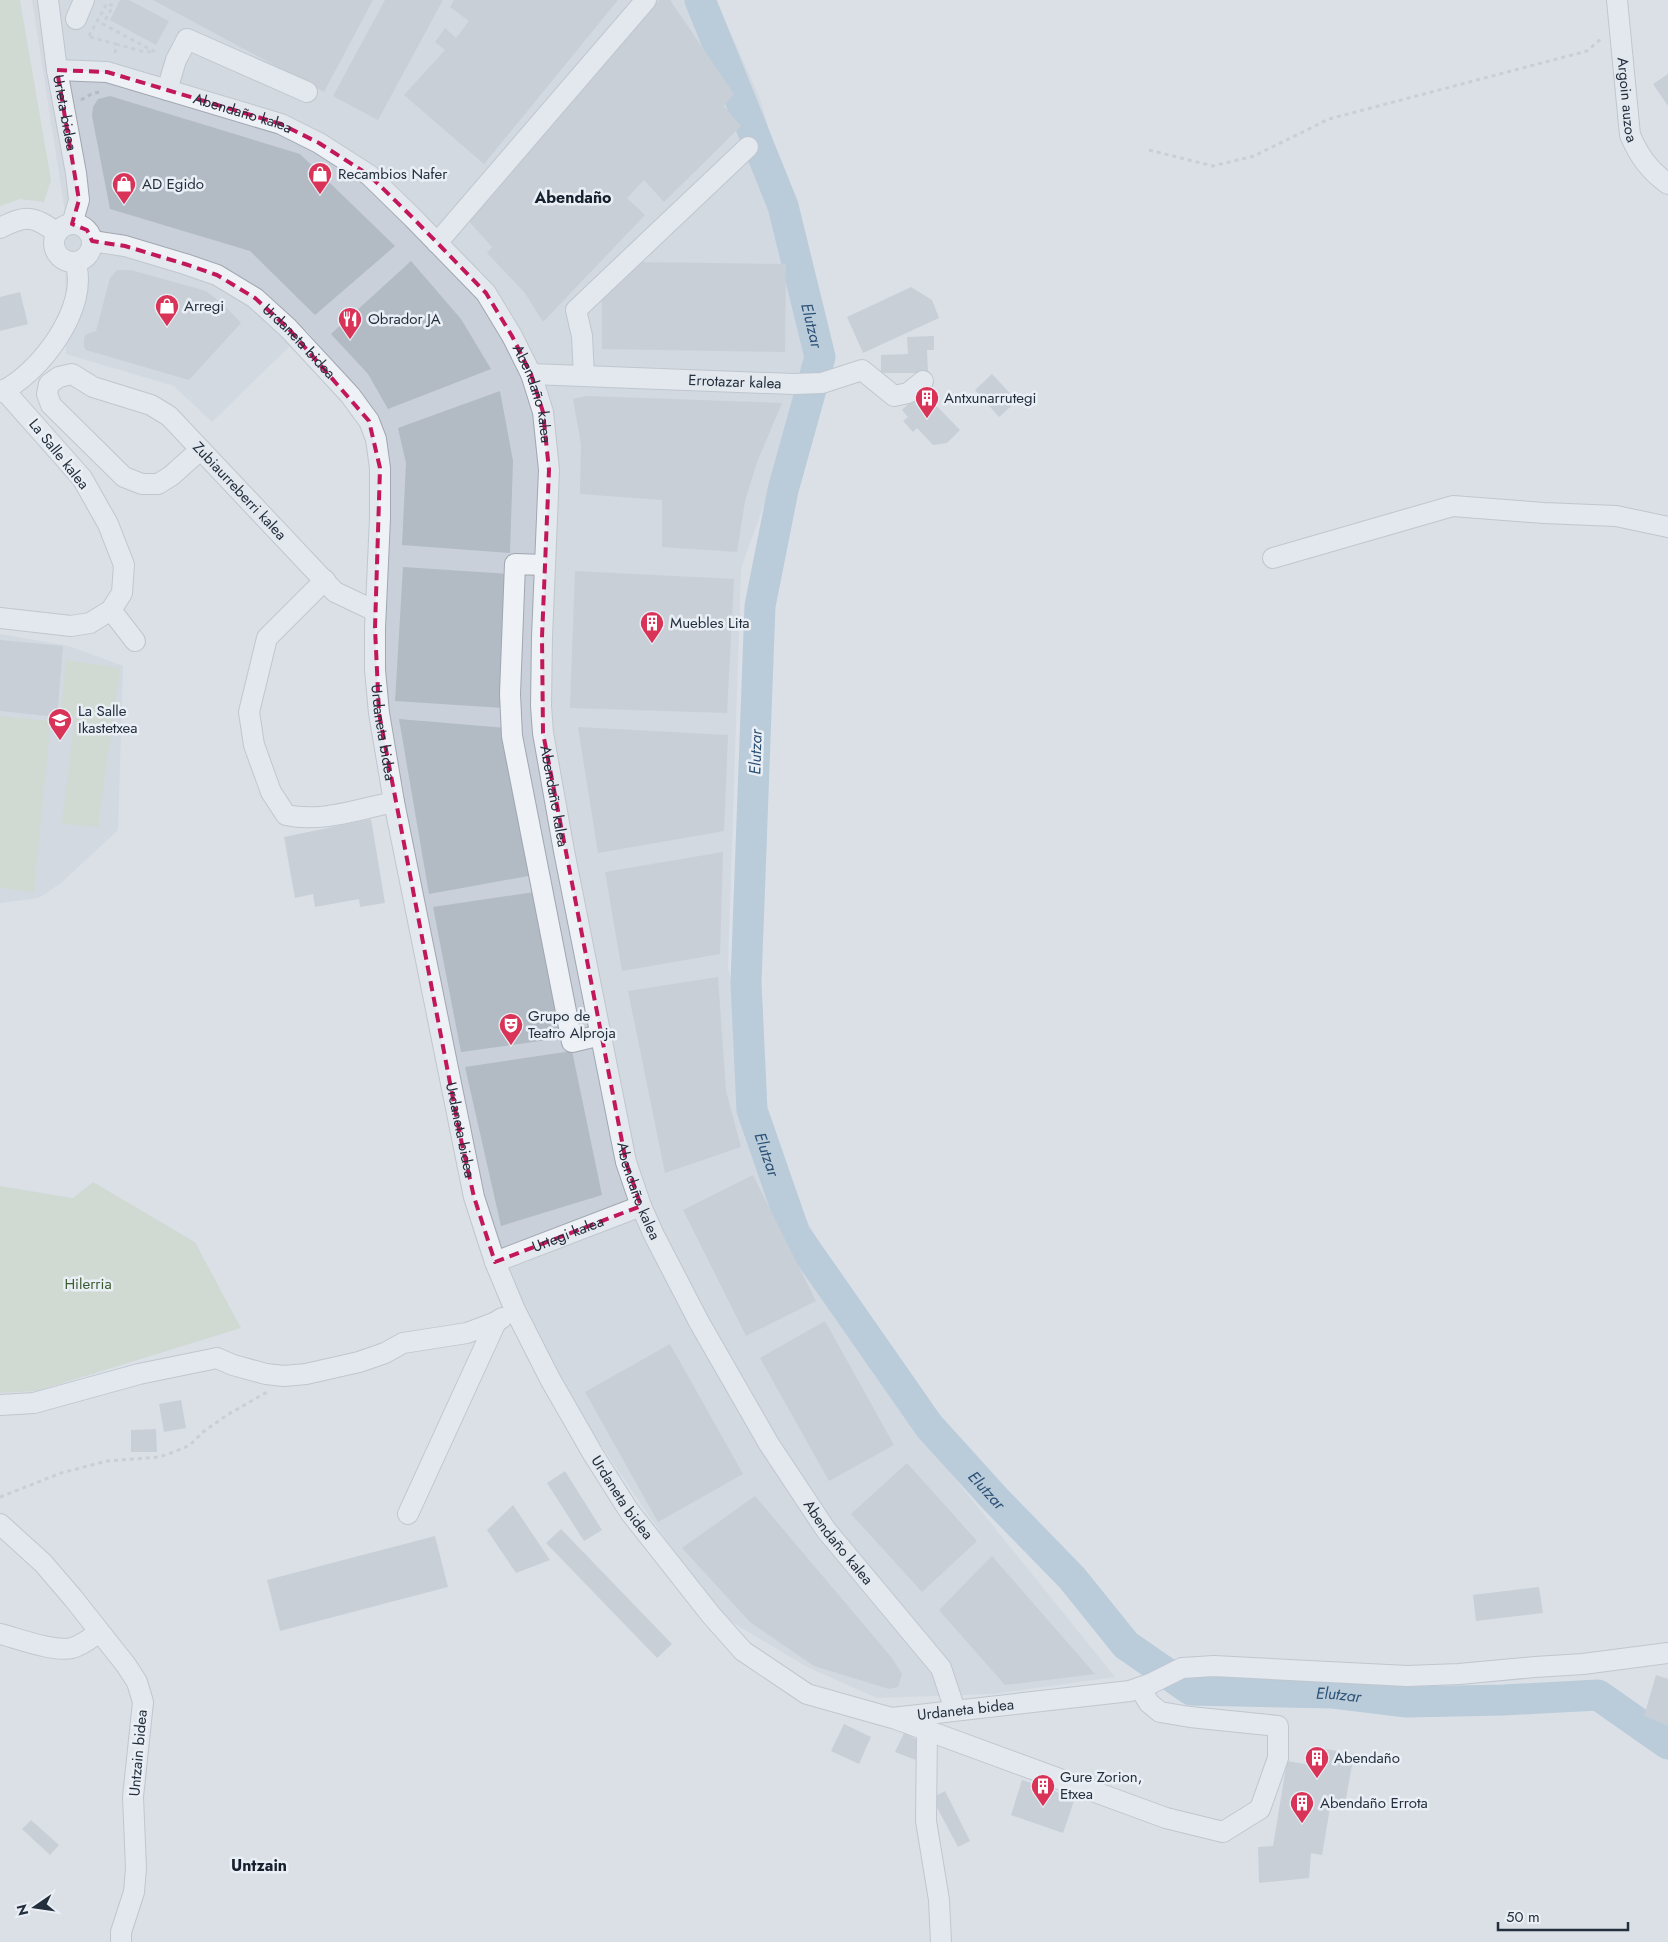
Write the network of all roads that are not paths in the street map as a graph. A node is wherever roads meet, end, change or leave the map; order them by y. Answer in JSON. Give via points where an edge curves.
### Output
{"nodes":[{"id":1,"x":48,"y":0,"type":"edge"},
{"id":2,"x":84,"y":0,"type":"edge"},
{"id":3,"x":646,"y":0,"type":"edge"},
{"id":4,"x":1617,"y":0,"type":"edge"},
{"id":5,"x":76,"y":19,"type":"road end"},
{"id":6,"x":57,"y":70,"type":"junction"},
{"id":7,"x":167,"y":90,"type":"junction"},
{"id":8,"x":307,"y":92,"type":"dead end"},
{"id":9,"x":748,"y":148,"type":"dead end"},
{"id":10,"x":1668,"y":184,"type":"edge"},
{"id":11,"x":0,"y":228,"type":"edge"},
{"id":12,"x":64,"y":229,"type":"junction"},
{"id":13,"x":92,"y":241,"type":"junction"},
{"id":14,"x":437,"y":243,"type":"junction"},
{"id":15,"x":75,"y":262,"type":"junction"},
{"id":16,"x":532,"y":374,"type":"junction"},
{"id":17,"x":584,"y":376,"type":"junction"},
{"id":18,"x":923,"y":381,"type":"dead end"},
{"id":19,"x":2,"y":391,"type":"edge"},
{"id":20,"x":200,"y":450,"type":"junction"},
{"id":21,"x":1668,"y":526,"type":"edge"},
{"id":22,"x":1273,"y":558,"type":"dead end"},
{"id":23,"x":545,"y":565,"type":"junction"},
{"id":24,"x":325,"y":580,"type":"junction"},
{"id":25,"x":112,"y":610,"type":"junction"},
{"id":26,"x":375,"y":611,"type":"junction"},
{"id":27,"x":0,"y":618,"type":"edge"},
{"id":28,"x":135,"y":641,"type":"dead end"},
{"id":29,"x":394,"y":802,"type":"junction"},
{"id":30,"x":601,"y":1035,"type":"junction"},
{"id":31,"x":641,"y":1206,"type":"junction"},
{"id":32,"x":494,"y":1262,"type":"junction"},
{"id":33,"x":515,"y":1310,"type":"junction"},
{"id":34,"x":496,"y":1322,"type":"junction"},
{"id":35,"x":0,"y":1405,"type":"edge"},
{"id":36,"x":408,"y":1514,"type":"dead end"},
{"id":37,"x":0,"y":1524,"type":"edge"},
{"id":38,"x":99,"y":1632,"type":"junction"},
{"id":39,"x":0,"y":1634,"type":"edge"},
{"id":40,"x":1668,"y":1653,"type":"edge"},
{"id":41,"x":1145,"y":1686,"type":"junction"},
{"id":42,"x":955,"y":1710,"type":"junction"},
{"id":43,"x":892,"y":1718,"type":"junction"},
{"id":44,"x":927,"y":1730,"type":"junction"},
{"id":45,"x":121,"y":1942,"type":"edge"},
{"id":46,"x":941,"y":1942,"type":"edge"}],
"edges":[{"from":1,"to":6,"type":"street","name":"Urteta bidea"},
{"from":2,"to":5,"type":"street"},
{"from":3,"to":14,"type":"street"},
{"from":4,"to":10,"type":"street","name":"Argoin auzoa","via":[[1630,135],[1639,156]]},
{"from":6,"to":7,"type":"street","name":"Abendaño kalea","via":[[112,74]]},
{"from":6,"to":12,"type":"street","name":"Urteta bidea","via":[[79,200]]},
{"from":7,"to":8,"type":"street","via":[[176,60],[187,39]]},
{"from":7,"to":14,"type":"street","name":"Abendaño kalea","via":[[281,124],[319,142],[369,176]]},
{"from":9,"to":17,"type":"street","via":[[576,310],[582,336]]},
{"from":11,"to":12,"type":"street","via":[[19,219]]},
{"from":12,"to":13,"type":"street","via":[[82,226]]},
{"from":12,"to":15,"type":"street","via":[[54,240],[55,248],[62,259]]},
{"from":13,"to":15,"type":"street","via":[[88,256]]},
{"from":13,"to":26,"type":"street","name":"Urdaneta bidea","via":[[125,246],[185,264],[235,285],[273,313],[350,395],[369,421],[376,439],[380,468]]},
{"from":14,"to":16,"type":"street","name":"Abendaño kalea","via":[[486,293]]},
{"from":15,"to":19,"type":"street","via":[[78,280],[67,322],[48,353],[26,375]]},
{"from":16,"to":17,"type":"street","name":"Errotazar kalea"},
{"from":16,"to":23,"type":"street","name":"Abendaño kalea","via":[[543,412],[549,470]]},
{"from":17,"to":18,"type":"street","name":"Errotazar kalea","via":[[794,384],[822,383],[862,370],[894,396],[908,393]]},
{"from":19,"to":25,"type":"street","name":"La Salle kalea","via":[[82,478],[108,524],[124,566],[122,593]]},
{"from":20,"to":20,"type":"street","name":"Zubiaurreberri kalea","via":[[169,416],[151,405],[92,388],[72,374],[49,384],[46,394],[51,405],[124,477],[142,484],[158,484]]},
{"from":20,"to":24,"type":"street","name":"Zubiaurreberri kalea"},
{"from":21,"to":22,"type":"street","via":[[1616,516],[1453,506]]},
{"from":23,"to":30,"type":"street","name":"Abendaño kalea","via":[[540,706],[543,734]]},
{"from":23,"to":30,"type":"street","via":[[515,564],[510,694],[512,736],[572,1042]]},
{"from":24,"to":26,"type":"street","name":"Zubiaurreberri kalea","via":[[335,592]]},
{"from":24,"to":29,"type":"street","via":[[267,638],[249,712],[254,745],[271,792],[286,815],[316,818]]},
{"from":25,"to":27,"type":"street","via":[[90,623],[71,626]]},
{"from":25,"to":28,"type":"street"},
{"from":26,"to":29,"type":"street","name":"Urdaneta bidea","via":[[379,713]]},
{"from":29,"to":32,"type":"street","name":"Urdaneta bidea","via":[[472,1188]]},
{"from":30,"to":31,"type":"street","name":"Abendaño kalea","via":[[626,1162]]},
{"from":31,"to":32,"type":"street","name":"Urtegi kalea"},
{"from":31,"to":42,"type":"street","name":"Abendaño kalea","via":[[699,1322],[769,1444],[826,1530],[941,1668]]},
{"from":32,"to":33,"type":"street","name":"Urdaneta bidea"},
{"from":33,"to":34,"type":"street"},
{"from":33,"to":43,"type":"street","name":"Urdaneta bidea","via":[[550,1379],[629,1511],[743,1652],[807,1694]]},
{"from":34,"to":35,"type":"street","via":[[467,1333],[403,1343],[359,1362],[306,1374],[266,1374],[218,1358],[139,1374],[34,1403]]},
{"from":34,"to":36,"type":"street"},
{"from":37,"to":38,"type":"street","name":"Untzain bidea","via":[[42,1563]]},
{"from":38,"to":39,"type":"street","via":[[72,1648],[52,1647]]},
{"from":38,"to":45,"type":"street","name":"Untzain bidea","via":[[137,1682],[143,1702],[134,1797],[134,1892],[121,1932]]},
{"from":40,"to":41,"type":"street","name":"Urdaneta bidea","via":[[1582,1664],[1407,1676],[1214,1666],[1182,1668]]},
{"from":41,"to":42,"type":"street","name":"Urdaneta bidea","via":[[1130,1691]]},
{"from":41,"to":44,"type":"street","via":[[1149,1703],[1160,1712],[1278,1726],[1278,1758],[1260,1809],[1223,1832],[1166,1818]]},
{"from":42,"to":43,"type":"street","name":"Urdaneta bidea"},
{"from":43,"to":44,"type":"street"},
{"from":44,"to":46,"type":"street","via":[[926,1821],[939,1900]]}]}
